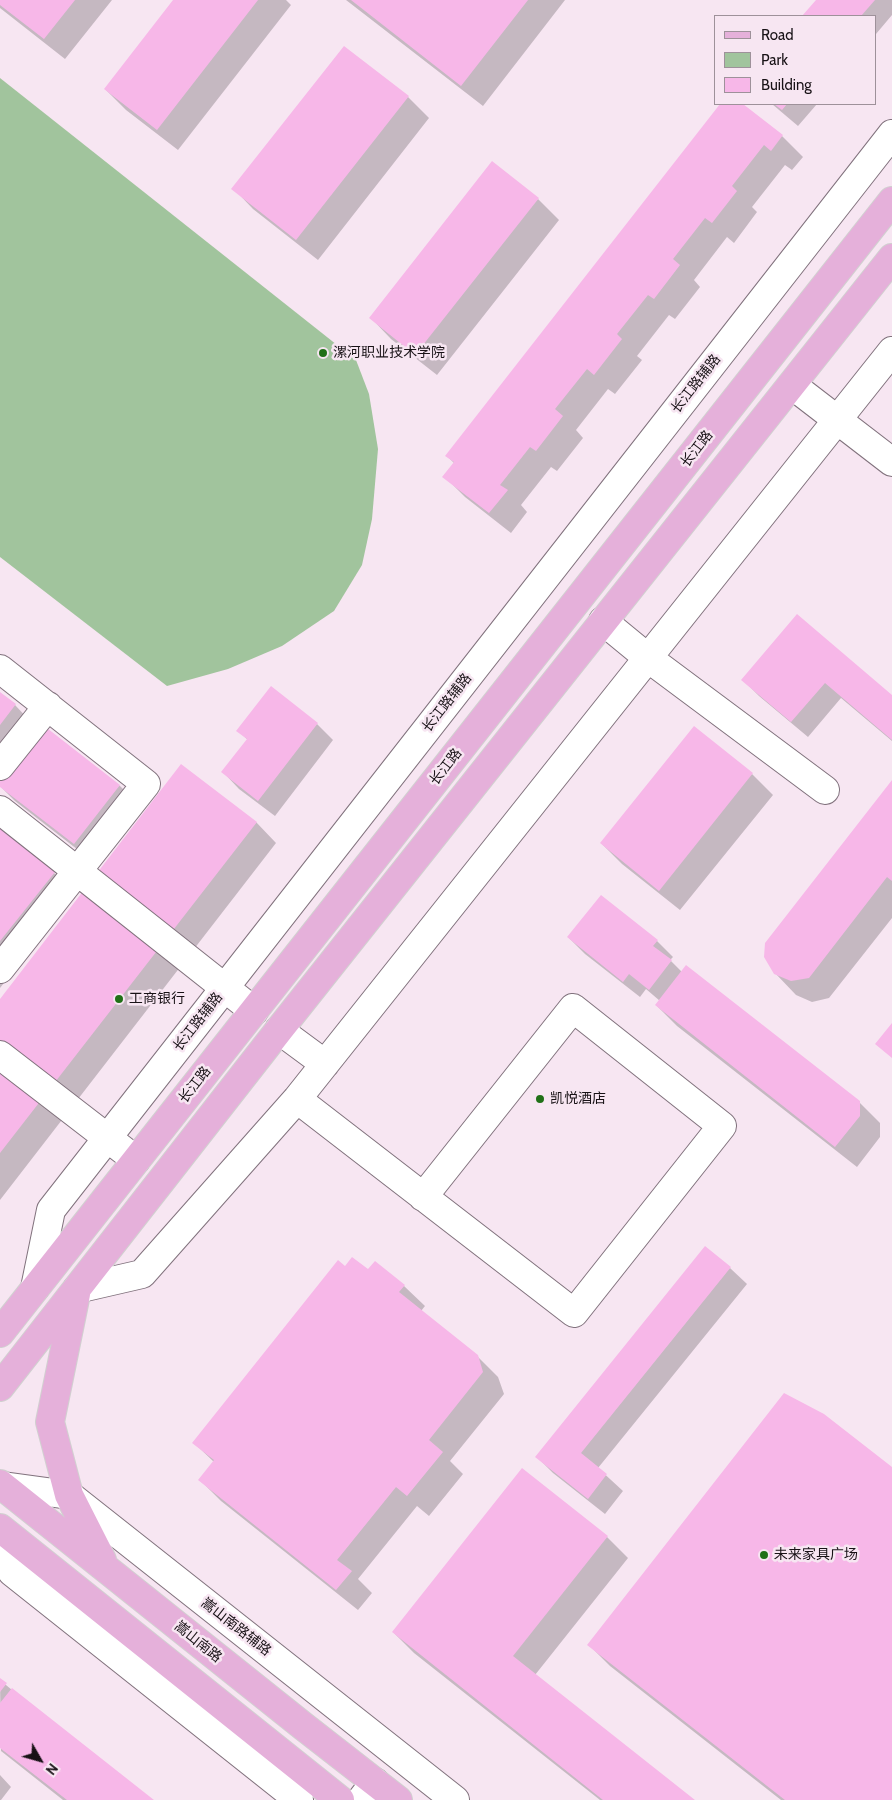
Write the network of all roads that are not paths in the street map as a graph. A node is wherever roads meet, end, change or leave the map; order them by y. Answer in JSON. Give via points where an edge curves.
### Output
{"nodes":[{"id":1,"x":892,"y":134,"type":"edge"},
{"id":2,"x":892,"y":201,"type":"edge"},
{"id":3,"x":892,"y":258,"type":"edge"},
{"id":4,"x":892,"y":351,"type":"edge"},
{"id":5,"x":792,"y":385,"type":"junction"},
{"id":6,"x":837,"y":419,"type":"junction"},
{"id":7,"x":892,"y":462,"type":"edge"},
{"id":8,"x":603,"y":621,"type":"junction"},
{"id":9,"x":648,"y":658,"type":"junction"},
{"id":10,"x":0,"y":669,"type":"edge"},
{"id":11,"x":48,"y":706,"type":"junction"},
{"id":12,"x":0,"y":766,"type":"edge"},
{"id":13,"x":825,"y":790,"type":"dead end"},
{"id":14,"x":0,"y":810,"type":"edge"},
{"id":15,"x":77,"y":871,"type":"junction"},
{"id":16,"x":0,"y":969,"type":"edge"},
{"id":17,"x":224,"y":988,"type":"junction"},
{"id":18,"x":254,"y":1011,"type":"junction"},
{"id":19,"x":279,"y":1030,"type":"junction"},
{"id":20,"x":0,"y":1055,"type":"edge"},
{"id":21,"x":324,"y":1064,"type":"junction"},
{"id":22,"x":297,"y":1099,"type":"junction"},
{"id":23,"x":108,"y":1138,"type":"junction"},
{"id":24,"x":136,"y":1160,"type":"junction"},
{"id":25,"x":423,"y":1197,"type":"junction"},
{"id":26,"x":35,"y":1288,"type":"junction"},
{"id":27,"x":78,"y":1289,"type":"junction"},
{"id":28,"x":0,"y":1306,"type":"edge"},
{"id":29,"x":0,"y":1333,"type":"edge"},
{"id":30,"x":0,"y":1387,"type":"edge"},
{"id":31,"x":2,"y":1485,"type":"edge"},
{"id":32,"x":69,"y":1495,"type":"junction"},
{"id":33,"x":0,"y":1528,"type":"edge"},
{"id":34,"x":0,"y":1548,"type":"edge"},
{"id":35,"x":106,"y":1568,"type":"junction"},
{"id":36,"x":297,"y":1675,"type":"junction"},
{"id":37,"x":303,"y":1726,"type":"junction"},
{"id":38,"x":368,"y":1791,"type":"edge"},
{"id":39,"x":299,"y":1800,"type":"edge"},
{"id":40,"x":340,"y":1800,"type":"edge"},
{"id":41,"x":398,"y":1800,"type":"edge"},
{"id":42,"x":455,"y":1800,"type":"edge"}],
"edges":[{"from":1,"to":17,"type":"street","name":"长江路辅路"},
{"from":2,"to":18,"type":"main road","name":"长江路"},
{"from":3,"to":5,"type":"main road"},
{"from":4,"to":6,"type":"street"},
{"from":5,"to":6,"type":"street"},
{"from":5,"to":8,"type":"main road"},
{"from":6,"to":7,"type":"street"},
{"from":6,"to":9,"type":"street"},
{"from":8,"to":9,"type":"street"},
{"from":8,"to":19,"type":"main road"},
{"from":9,"to":13,"type":"street"},
{"from":9,"to":21,"type":"street"},
{"from":10,"to":11,"type":"street"},
{"from":11,"to":12,"type":"street"},
{"from":11,"to":15,"type":"street","via":[[146,784]]},
{"from":14,"to":15,"type":"street"},
{"from":15,"to":16,"type":"street"},
{"from":15,"to":17,"type":"street"},
{"from":17,"to":18,"type":"street"},
{"from":17,"to":23,"type":"street","name":"长江路辅路"},
{"from":18,"to":24,"type":"main road","name":"长江路"},
{"from":19,"to":21,"type":"street"},
{"from":19,"to":27,"type":"main road"},
{"from":20,"to":23,"type":"street"},
{"from":21,"to":22,"type":"street"},
{"from":22,"to":25,"type":"street"},
{"from":22,"to":27,"type":"street","via":[[142,1274]]},
{"from":23,"to":24,"type":"street"},
{"from":23,"to":26,"type":"street","name":"长江路辅路","via":[[51,1210]]},
{"from":24,"to":26,"type":"main road","name":"长江路"},
{"from":25,"to":25,"type":"street","via":[[574,1313],[722,1126],[574,1008]]},
{"from":26,"to":28,"type":"main road"},
{"from":26,"to":29,"type":"main road","name":"长江路"},
{"from":27,"to":30,"type":"main road"},
{"from":27,"to":32,"type":"main road","via":[[50,1422]]},
{"from":31,"to":32,"type":"street"},
{"from":31,"to":35,"type":"main road","name":"嵩山南路"},
{"from":32,"to":35,"type":"main road"},
{"from":32,"to":36,"type":"street","name":"嵩山南路辅路"},
{"from":33,"to":40,"type":"main road"},
{"from":34,"to":39,"type":"street","via":[[12,1572]]},
{"from":35,"to":37,"type":"main road","name":"嵩山南路"},
{"from":36,"to":37,"type":"street"},
{"from":36,"to":42,"type":"street","name":"嵩山南路辅路"},
{"from":37,"to":38,"type":"main road","name":"嵩山南路"},
{"from":38,"to":41,"type":"main road","name":"嵩山南路"}]}
